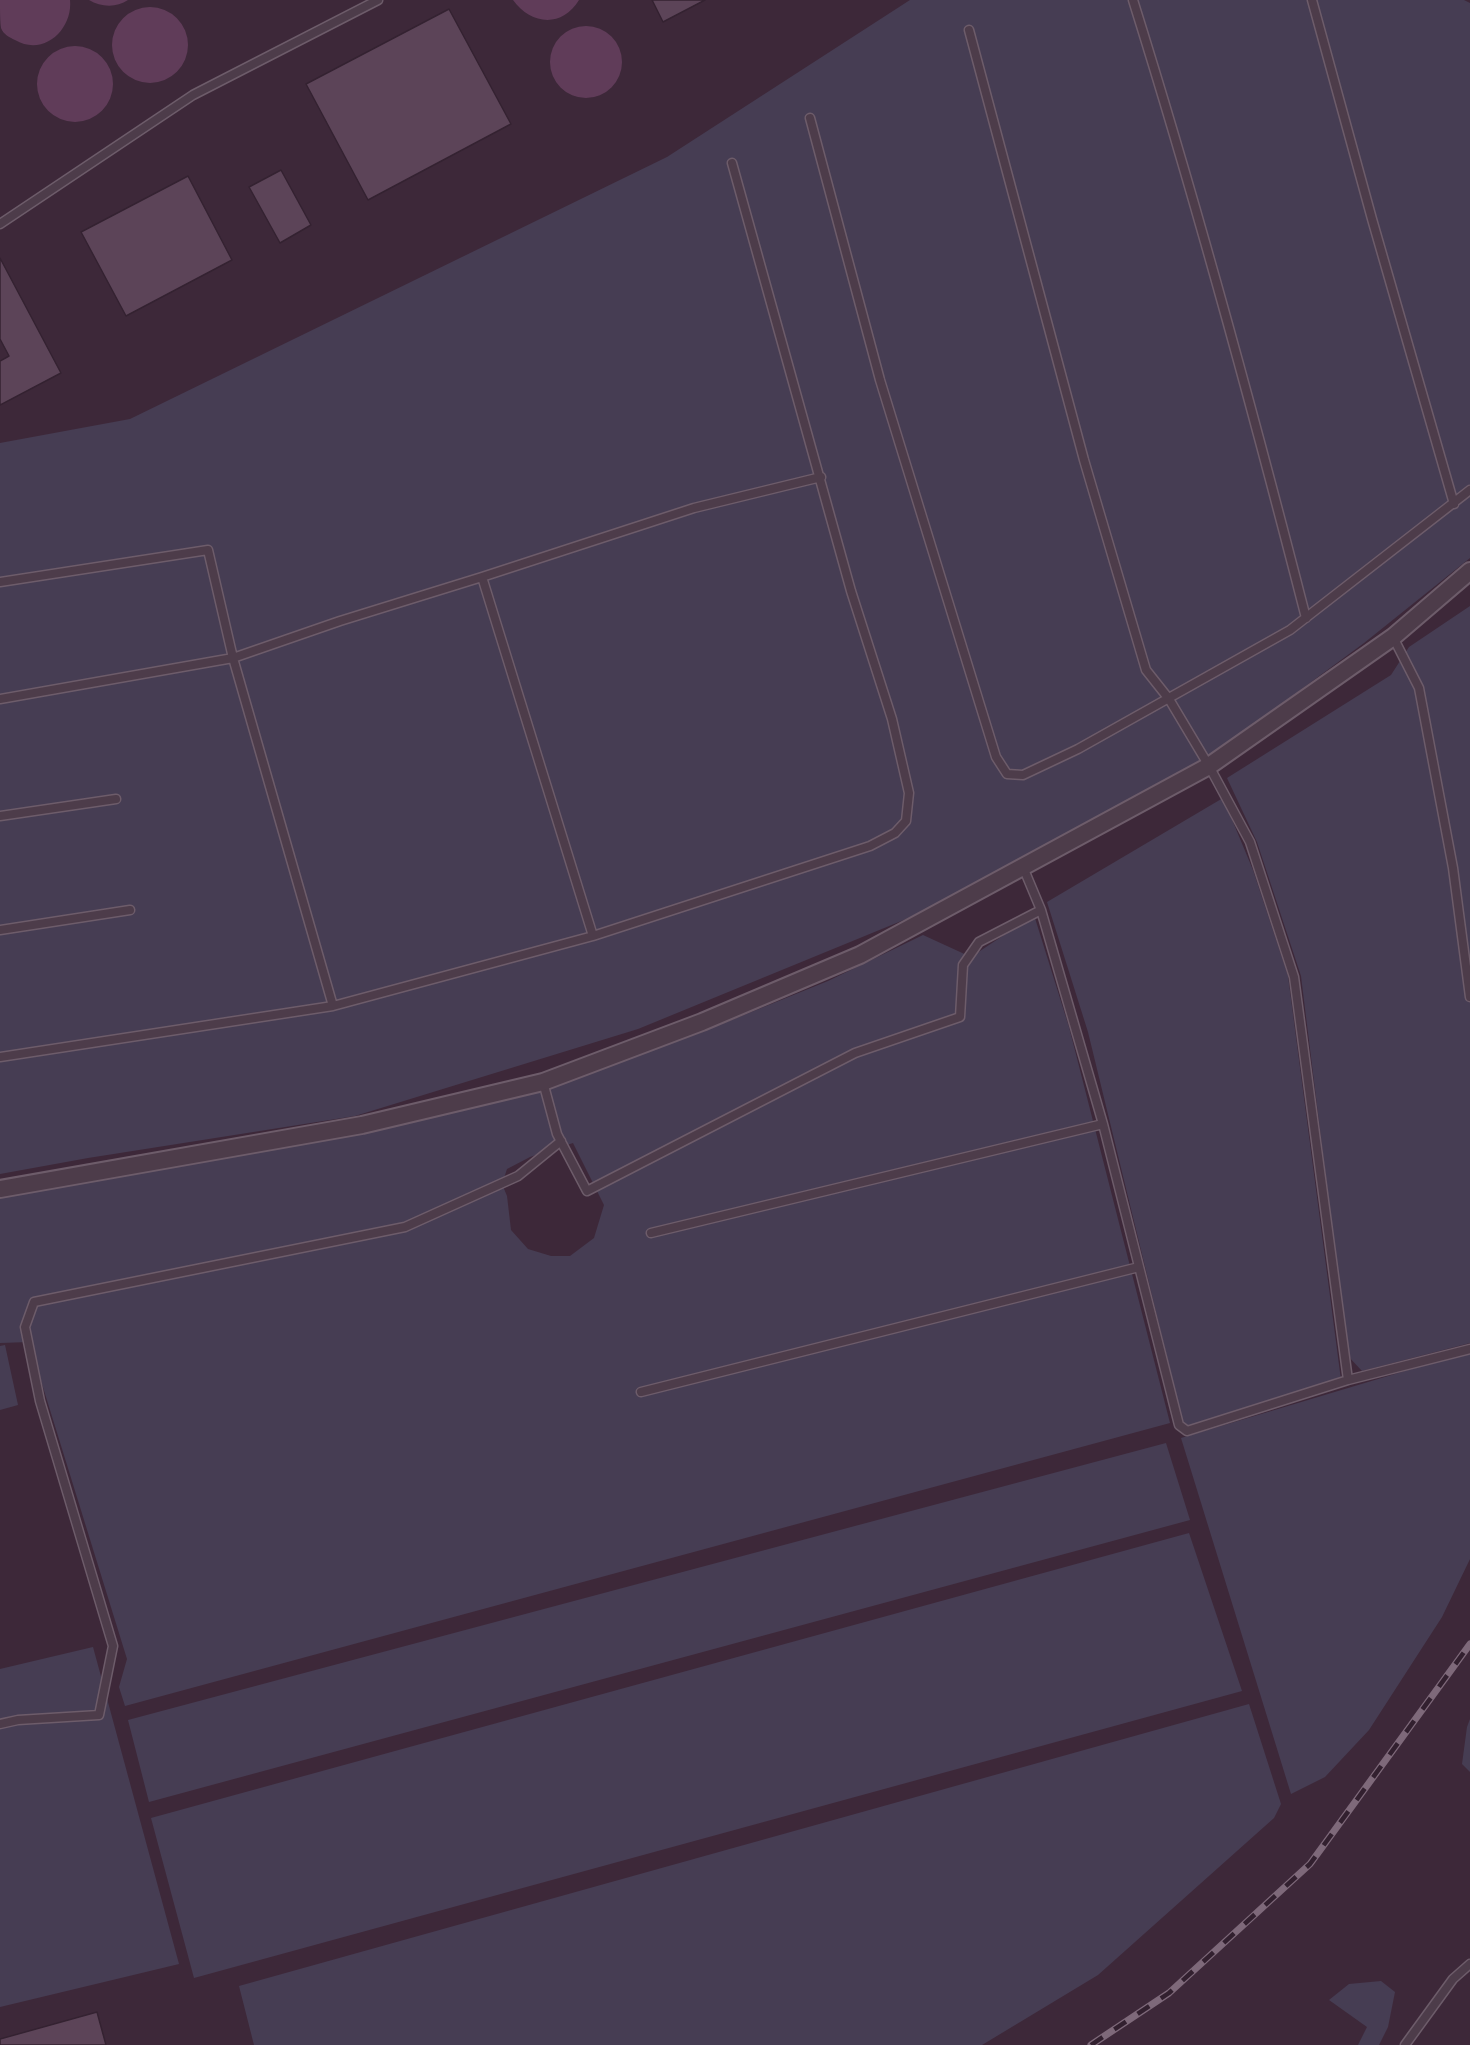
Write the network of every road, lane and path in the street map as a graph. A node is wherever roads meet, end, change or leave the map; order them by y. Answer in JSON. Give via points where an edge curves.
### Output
{"nodes":[{"id":1,"x":378,"y":0,"type":"edge"},
{"id":2,"x":1133,"y":0,"type":"edge"},
{"id":3,"x":1312,"y":0,"type":"edge"},
{"id":4,"x":969,"y":30,"type":"dead end"},
{"id":5,"x":810,"y":118,"type":"dead end"},
{"id":6,"x":732,"y":163,"type":"dead end"},
{"id":7,"x":0,"y":224,"type":"edge"},
{"id":8,"x":821,"y":477,"type":"junction"},
{"id":9,"x":1470,"y":490,"type":"edge"},
{"id":10,"x":1454,"y":504,"type":"junction"},
{"id":11,"x":1470,"y":571,"type":"edge"},
{"id":12,"x":482,"y":577,"type":"junction"},
{"id":13,"x":0,"y":582,"type":"edge"},
{"id":14,"x":1306,"y":618,"type":"junction"},
{"id":15,"x":1393,"y":637,"type":"junction"},
{"id":16,"x":233,"y":658,"type":"junction"},
{"id":17,"x":0,"y":699,"type":"edge"},
{"id":18,"x":1169,"y":699,"type":"junction"},
{"id":19,"x":1209,"y":766,"type":"junction"},
{"id":20,"x":116,"y":799,"type":"dead end"},
{"id":21,"x":0,"y":816,"type":"edge"},
{"id":22,"x":1023,"y":867,"type":"junction"},
{"id":23,"x":130,"y":910,"type":"dead end"},
{"id":24,"x":1041,"y":910,"type":"junction"},
{"id":25,"x":0,"y":930,"type":"edge"},
{"id":26,"x":593,"y":936,"type":"junction"},
{"id":27,"x":1470,"y":997,"type":"edge"},
{"id":28,"x":333,"y":1006,"type":"junction"},
{"id":29,"x":0,"y":1057,"type":"edge"},
{"id":30,"x":543,"y":1082,"type":"junction"},
{"id":31,"x":1103,"y":1124,"type":"junction"},
{"id":32,"x":561,"y":1141,"type":"junction"},
{"id":33,"x":0,"y":1189,"type":"edge"},
{"id":34,"x":651,"y":1233,"type":"dead end"},
{"id":35,"x":1139,"y":1267,"type":"junction"},
{"id":36,"x":1470,"y":1349,"type":"edge"},
{"id":37,"x":1348,"y":1380,"type":"junction"},
{"id":38,"x":641,"y":1392,"type":"dead end"},
{"id":39,"x":0,"y":1724,"type":"edge"},
{"id":40,"x":1470,"y":1964,"type":"edge"},
{"id":41,"x":1405,"y":2045,"type":"edge"}],
"edges":[{"from":1,"to":7,"type":"lane","via":[[194,94]]},
{"from":2,"to":14,"type":"lane","via":[[1180,155]]},
{"from":3,"to":10,"type":"lane"},
{"from":4,"to":18,"type":"lane","via":[[1121,589],[1146,670]]},
{"from":5,"to":18,"type":"lane","via":[[880,380],[996,757],[1007,774],[1023,775]]},
{"from":6,"to":8,"type":"lane"},
{"from":8,"to":12,"type":"lane","via":[[694,508]]},
{"from":8,"to":26,"type":"lane","via":[[851,591],[892,719],[909,793],[906,821],[896,833],[870,846]]},
{"from":9,"to":10,"type":"lane"},
{"from":10,"to":14,"type":"lane"},
{"from":11,"to":15,"type":"street"},
{"from":12,"to":16,"type":"lane"},
{"from":12,"to":26,"type":"lane"},
{"from":13,"to":16,"type":"lane","via":[[208,550]]},
{"from":14,"to":18,"type":"lane"},
{"from":15,"to":19,"type":"street"},
{"from":15,"to":27,"type":"lane","via":[[1419,688],[1453,868]]},
{"from":16,"to":17,"type":"lane"},
{"from":16,"to":28,"type":"lane"},
{"from":18,"to":19,"type":"lane"},
{"from":19,"to":22,"type":"street"},
{"from":19,"to":37,"type":"lane","via":[[1250,842],[1294,977]]},
{"from":20,"to":21,"type":"lane"},
{"from":22,"to":24,"type":"lane"},
{"from":22,"to":30,"type":"street","via":[[860,955],[702,1022]]},
{"from":23,"to":25,"type":"lane"},
{"from":24,"to":31,"type":"lane"},
{"from":24,"to":32,"type":"lane","via":[[979,942],[963,965],[960,1017],[855,1053],[587,1191]]},
{"from":26,"to":28,"type":"lane"},
{"from":28,"to":29,"type":"lane"},
{"from":30,"to":32,"type":"lane"},
{"from":30,"to":33,"type":"street","via":[[362,1125]]},
{"from":31,"to":34,"type":"lane"},
{"from":31,"to":35,"type":"lane"},
{"from":32,"to":39,"type":"lane","via":[[518,1176],[405,1227],[34,1302],[25,1327],[40,1401],[112,1646],[99,1715]]},
{"from":35,"to":37,"type":"lane","via":[[1179,1425],[1187,1431]]},
{"from":35,"to":38,"type":"lane"},
{"from":36,"to":37,"type":"lane"},
{"from":40,"to":41,"type":"lane","via":[[1453,1979]]}]}
